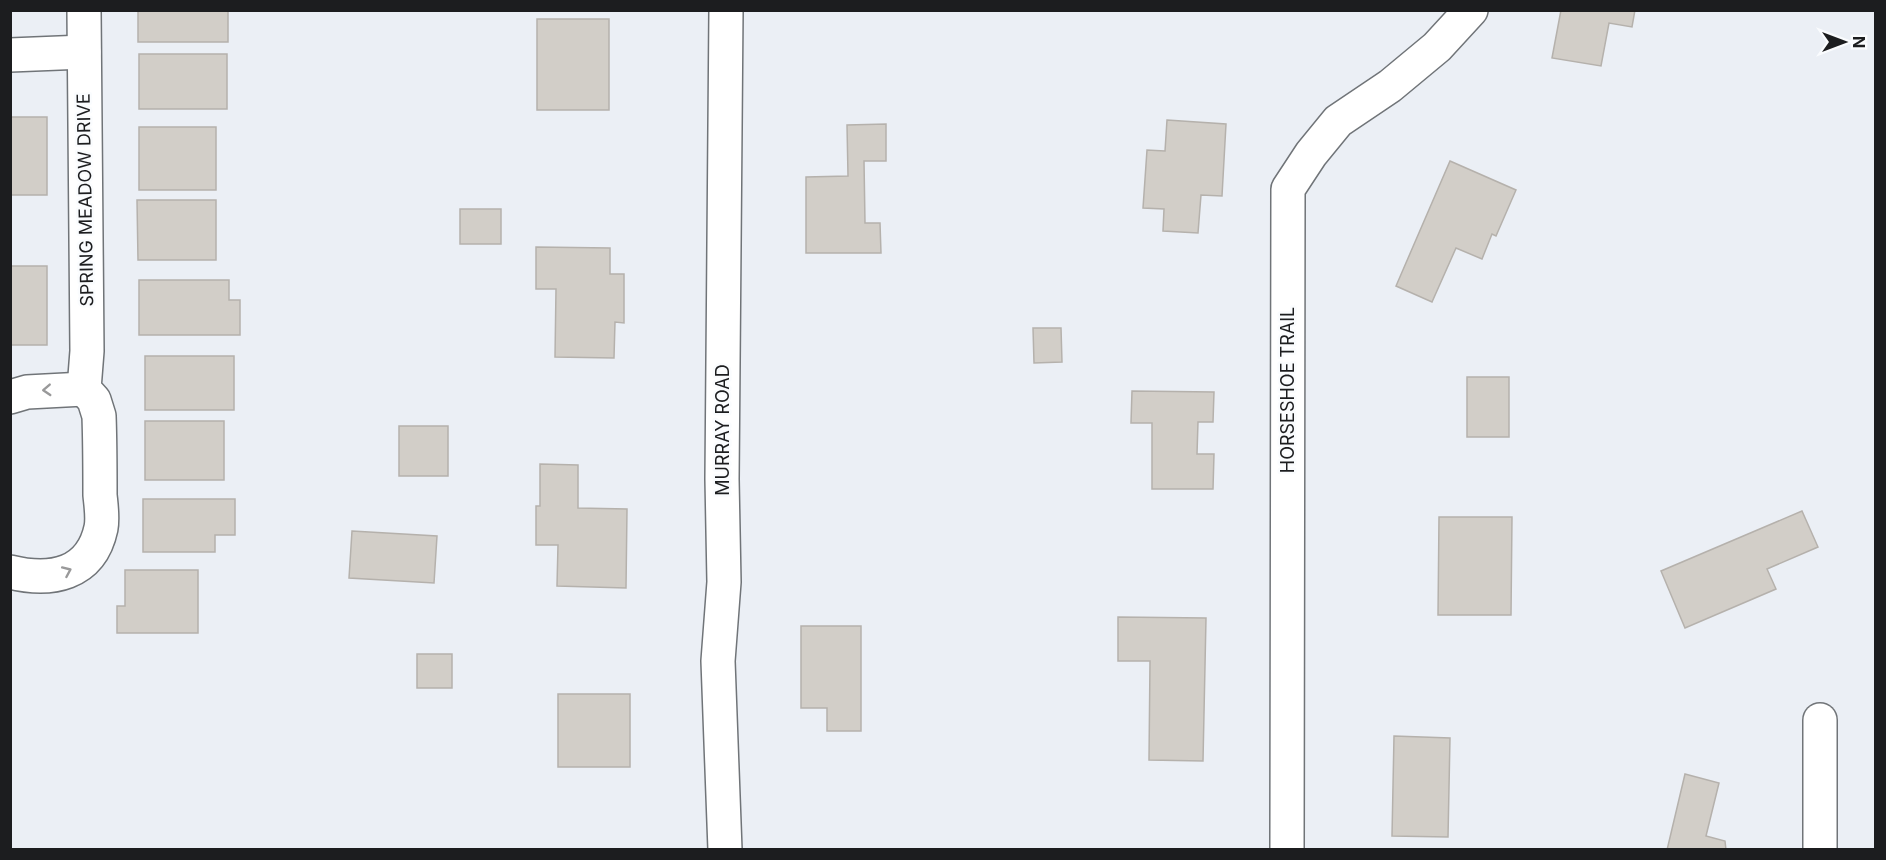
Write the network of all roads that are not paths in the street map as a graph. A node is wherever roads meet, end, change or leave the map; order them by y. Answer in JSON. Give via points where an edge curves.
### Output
{"nodes":[{"id":1,"x":84,"y":10,"type":"edge"},
{"id":2,"x":726,"y":10,"type":"edge"},
{"id":3,"x":1471,"y":10,"type":"edge"},
{"id":4,"x":84,"y":52,"type":"junction"},
{"id":5,"x":10,"y":55,"type":"edge"},
{"id":6,"x":84,"y":389,"type":"junction"},
{"id":7,"x":10,"y":397,"type":"edge"},
{"id":8,"x":10,"y":572,"type":"edge"},
{"id":9,"x":1820,"y":720,"type":"dead end"},
{"id":10,"x":725,"y":849,"type":"edge"},
{"id":11,"x":1287,"y":849,"type":"edge"},
{"id":12,"x":1820,"y":849,"type":"edge"}],
"edges":[{"from":1,"to":4,"type":"street","name":"SPRING MEADOW DRIVE"},
{"from":2,"to":10,"type":"street","name":"MURRAY ROAD","via":[[724,582],[718,662]]},
{"from":3,"to":11,"type":"street","name":"HORSESHOE TRAIL","via":[[1437,47],[1390,86],[1338,121],[1288,189]]},
{"from":4,"to":5,"type":"street"},
{"from":4,"to":6,"type":"street","name":"SPRING MEADOW DRIVE"},
{"from":6,"to":7,"type":"street","one_way":true,"via":[[27,392]]},
{"from":8,"to":6,"type":"street","one_way":true,"via":[[26,576],[60,575],[78,567],[92,551],[101,527],[99,416],[94,400]]},
{"from":9,"to":12,"type":"street"}]}
